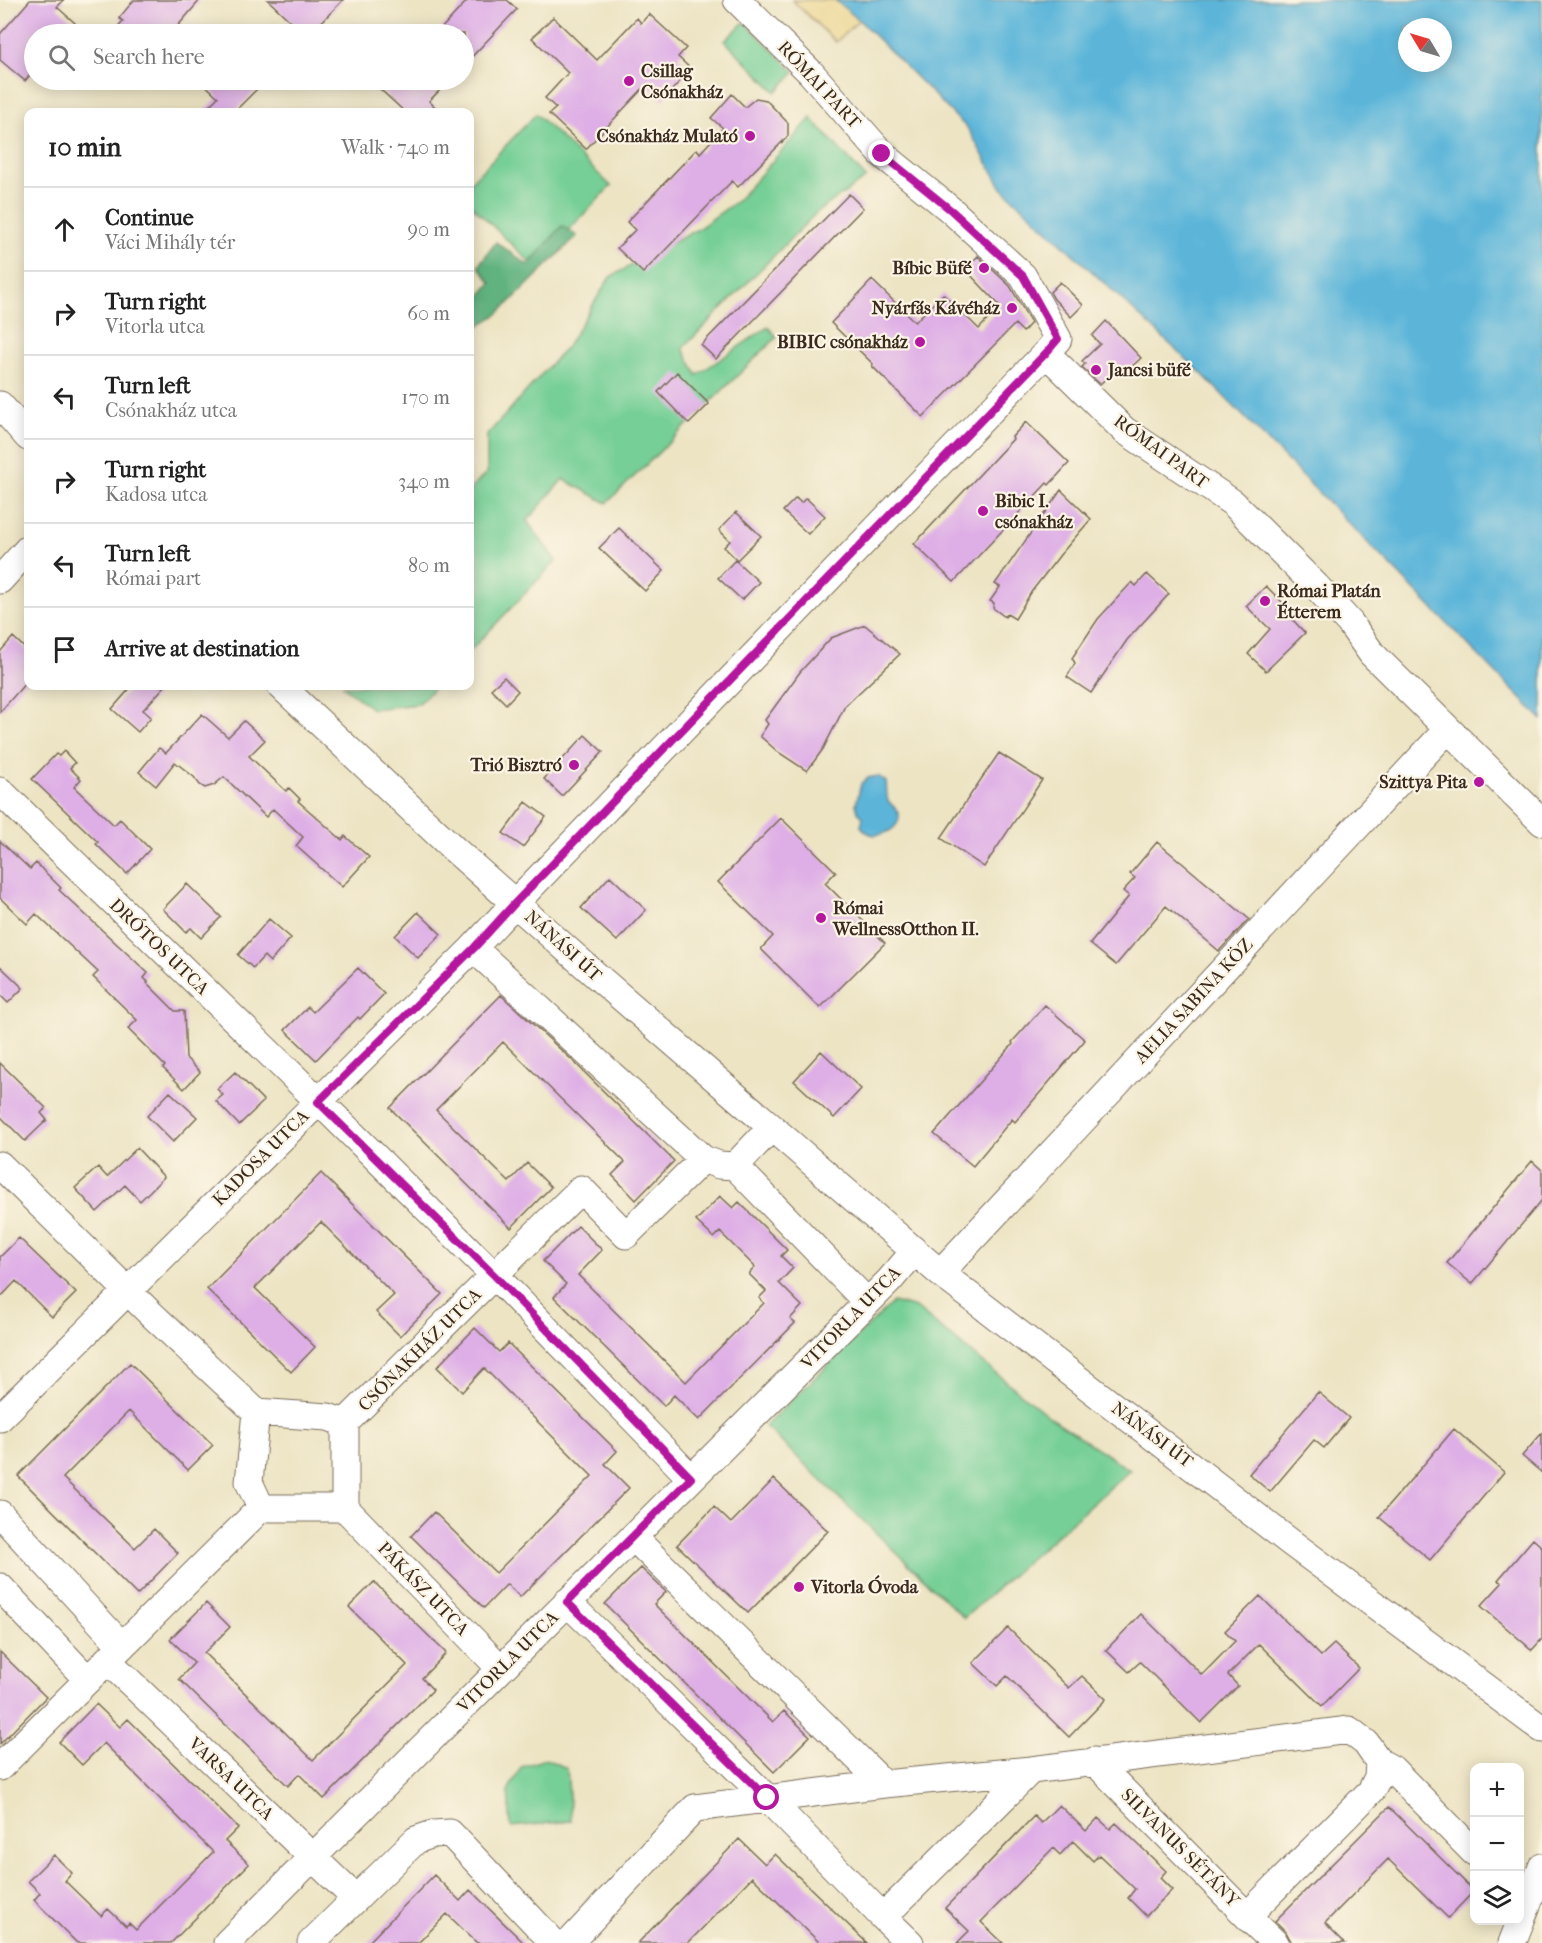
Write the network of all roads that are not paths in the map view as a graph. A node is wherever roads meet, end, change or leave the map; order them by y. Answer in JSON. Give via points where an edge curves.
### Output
{"nodes":[{"id":1,"x":737,"y":0,"type":"edge"},
{"id":2,"x":1046,"y":353,"type":"junction"},
{"id":3,"x":0,"y":405,"type":"edge"},
{"id":4,"x":24,"y":432,"type":"edge"},
{"id":5,"x":24,"y":553,"type":"edge"},
{"id":6,"x":0,"y":580,"type":"edge"},
{"id":7,"x":285,"y":690,"type":"edge"},
{"id":8,"x":1448,"y":729,"type":"junction"},
{"id":9,"x":0,"y":791,"type":"edge"},
{"id":10,"x":1542,"y":822,"type":"edge"},
{"id":11,"x":515,"y":903,"type":"junction"},
{"id":12,"x":474,"y":948,"type":"junction"},
{"id":13,"x":318,"y":1102,"type":"junction"},
{"id":14,"x":771,"y":1128,"type":"junction"},
{"id":15,"x":703,"y":1159,"type":"junction"},
{"id":16,"x":0,"y":1165,"type":"edge"},
{"id":17,"x":735,"y":1166,"type":"junction"},
{"id":18,"x":914,"y":1252,"type":"junction"},
{"id":19,"x":940,"y":1273,"type":"junction"},
{"id":20,"x":495,"y":1276,"type":"junction"},
{"id":21,"x":127,"y":1291,"type":"junction"},
{"id":22,"x":867,"y":1302,"type":"junction"},
{"id":23,"x":256,"y":1412,"type":"junction"},
{"id":24,"x":0,"y":1418,"type":"edge"},
{"id":25,"x":345,"y":1423,"type":"junction"},
{"id":26,"x":691,"y":1478,"type":"junction"},
{"id":27,"x":261,"y":1508,"type":"junction"},
{"id":28,"x":345,"y":1508,"type":"junction"},
{"id":29,"x":0,"y":1514,"type":"edge"},
{"id":30,"x":633,"y":1537,"type":"junction"},
{"id":31,"x":0,"y":1587,"type":"edge"},
{"id":32,"x":567,"y":1602,"type":"junction"},
{"id":33,"x":115,"y":1653,"type":"junction"},
{"id":34,"x":501,"y":1669,"type":"junction"},
{"id":35,"x":88,"y":1680,"type":"junction"},
{"id":36,"x":1542,"y":1729,"type":"edge"},
{"id":37,"x":1094,"y":1761,"type":"junction"},
{"id":38,"x":1379,"y":1762,"type":"junction"},
{"id":39,"x":0,"y":1767,"type":"edge"},
{"id":40,"x":1031,"y":1770,"type":"junction"},
{"id":41,"x":885,"y":1784,"type":"junction"},
{"id":42,"x":767,"y":1798,"type":"junction"},
{"id":43,"x":1470,"y":1848,"type":"edge"},
{"id":44,"x":312,"y":1857,"type":"junction"},
{"id":45,"x":1542,"y":1867,"type":"edge"},
{"id":46,"x":1524,"y":1897,"type":"edge"},
{"id":47,"x":355,"y":1898,"type":"junction"},
{"id":48,"x":1247,"y":1916,"type":"junction"},
{"id":49,"x":883,"y":1917,"type":"junction"},
{"id":50,"x":1517,"y":1925,"type":"edge"},
{"id":51,"x":227,"y":1943,"type":"edge"},
{"id":52,"x":311,"y":1943,"type":"edge"},
{"id":53,"x":554,"y":1943,"type":"edge"},
{"id":54,"x":569,"y":1943,"type":"edge"},
{"id":55,"x":910,"y":1943,"type":"edge"},
{"id":56,"x":1275,"y":1943,"type":"edge"},
{"id":57,"x":1512,"y":1943,"type":"edge"}],
"edges":[{"from":1,"to":2,"type":"street","name":"RÓMAI PART","via":[[811,73],[882,154],[1023,276],[1058,339]]},
{"from":2,"to":8,"type":"street","name":"RÓMAI PART","via":[[1124,430],[1233,503],[1316,585],[1372,654]]},
{"from":2,"to":11,"type":"street","name":"KADOSA UTCA"},
{"from":3,"to":4,"type":"street"},
{"from":5,"to":6,"type":"street"},
{"from":7,"to":11,"type":"street","name":"NÁNÁSI ÚT"},
{"from":8,"to":10,"type":"street","name":"RÓMAI PART"},
{"from":8,"to":19,"type":"street","name":"AELIA SABINA KÖZ"},
{"from":9,"to":13,"type":"street","name":"DRÓTOS UTCA"},
{"from":11,"to":12,"type":"street","name":"KADOSA UTCA"},
{"from":11,"to":14,"type":"street","name":"NÁNÁSI ÚT"},
{"from":12,"to":13,"type":"street","name":"KADOSA UTCA"},
{"from":12,"to":15,"type":"street"},
{"from":13,"to":20,"type":"street","name":"CSÓNAKHÁZ UTCA"},
{"from":13,"to":21,"type":"street","name":"KADOSA UTCA"},
{"from":14,"to":17,"type":"street"},
{"from":14,"to":18,"type":"street","name":"NÁNÁSI ÚT"},
{"from":15,"to":17,"type":"street"},
{"from":15,"to":20,"type":"street","name":"CSÓNAKHÁZ UTCA","via":[[626,1235],[581,1189]]},
{"from":16,"to":21,"type":"street"},
{"from":17,"to":22,"type":"street"},
{"from":18,"to":19,"type":"street","name":"NÁNÁSI ÚT"},
{"from":18,"to":22,"type":"street","name":"VITORLA UTCA"},
{"from":19,"to":36,"type":"street","name":"NÁNÁSI ÚT"},
{"from":20,"to":25,"type":"street","name":"CSÓNAKHÁZ UTCA"},
{"from":20,"to":26,"type":"street","name":"CSÓNAKHÁZ UTCA"},
{"from":21,"to":23,"type":"street"},
{"from":21,"to":24,"type":"street","name":"KADOSA UTCA"},
{"from":22,"to":26,"type":"street","name":"VITORLA UTCA"},
{"from":23,"to":25,"type":"street"},
{"from":23,"to":27,"type":"street","via":[[249,1482]]},
{"from":25,"to":28,"type":"street"},
{"from":26,"to":30,"type":"street","name":"VITORLA UTCA"},
{"from":27,"to":28,"type":"street"},
{"from":27,"to":33,"type":"street"},
{"from":28,"to":34,"type":"street","name":"PÁKÁSZ UTCA"},
{"from":29,"to":33,"type":"street","name":"VARSA UTCA"},
{"from":30,"to":32,"type":"street","name":"VITORLA UTCA"},
{"from":30,"to":41,"type":"street"},
{"from":31,"to":35,"type":"street"},
{"from":32,"to":34,"type":"street","name":"VITORLA UTCA"},
{"from":32,"to":42,"type":"street"},
{"from":33,"to":35,"type":"street"},
{"from":33,"to":44,"type":"street","name":"VARSA UTCA"},
{"from":34,"to":44,"type":"street","name":"VITORLA UTCA"},
{"from":35,"to":39,"type":"street"},
{"from":37,"to":38,"type":"street","via":[[1349,1730],[1366,1743]]},
{"from":37,"to":40,"type":"street"},
{"from":37,"to":48,"type":"street","name":"SILVANUS SÉTÁNY"},
{"from":38,"to":43,"type":"street","via":[[1392,1769]]},
{"from":38,"to":48,"type":"street","name":"SILVANUS SÉTÁNY","via":[[1378,1777],[1371,1791]]},
{"from":40,"to":41,"type":"street"},
{"from":40,"to":49,"type":"street"},
{"from":41,"to":42,"type":"street"},
{"from":42,"to":49,"type":"street"},
{"from":42,"to":54,"type":"street","via":[[695,1808]]},
{"from":44,"to":47,"type":"street","name":"VARSA UTCA"},
{"from":44,"to":51,"type":"street","name":"VITORLA UTCA"},
{"from":45,"to":46,"type":"street"},
{"from":47,"to":52,"type":"street"},
{"from":47,"to":53,"type":"street","via":[[416,1840],[450,1833]]},
{"from":48,"to":56,"type":"street"},
{"from":49,"to":55,"type":"street"},
{"from":50,"to":57,"type":"street"}]}
